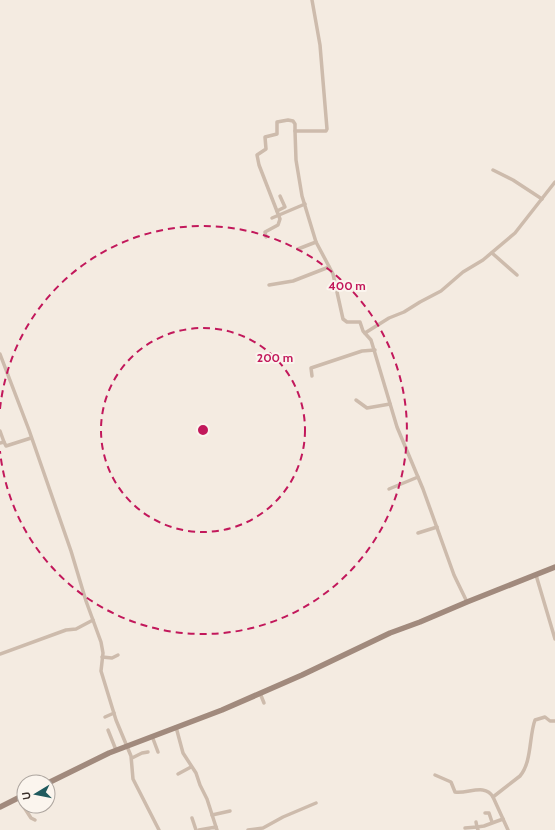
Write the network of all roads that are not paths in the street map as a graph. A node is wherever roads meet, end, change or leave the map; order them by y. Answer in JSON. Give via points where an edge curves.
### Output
{"nodes":[{"id":1,"x":312,"y":0,"type":"edge"},
{"id":2,"x":294,"y":131,"type":"junction"},
{"id":3,"x":493,"y":170,"type":"dead end"},
{"id":4,"x":555,"y":182,"type":"edge"},
{"id":5,"x":280,"y":196,"type":"dead end"},
{"id":6,"x":542,"y":199,"type":"junction"},
{"id":7,"x":304,"y":204,"type":"junction"},
{"id":8,"x":278,"y":213,"type":"junction"},
{"id":9,"x":272,"y":218,"type":"dead end"},
{"id":10,"x":266,"y":237,"type":"dead end"},
{"id":11,"x":316,"y":242,"type":"junction"},
{"id":12,"x":298,"y":249,"type":"dead end"},
{"id":13,"x":492,"y":253,"type":"junction"},
{"id":14,"x":329,"y":267,"type":"junction"},
{"id":15,"x":518,"y":275,"type":"dead end"},
{"id":16,"x":269,"y":285,"type":"dead end"},
{"id":17,"x":365,"y":333,"type":"junction"},
{"id":18,"x":375,"y":350,"type":"junction"},
{"id":19,"x":0,"y":354,"type":"edge"},
{"id":20,"x":312,"y":376,"type":"dead end"},
{"id":21,"x":356,"y":400,"type":"dead end"},
{"id":22,"x":390,"y":404,"type":"junction"},
{"id":23,"x":0,"y":431,"type":"edge"},
{"id":24,"x":32,"y":438,"type":"junction"},
{"id":25,"x":2,"y":443,"type":"edge"},
{"id":26,"x":418,"y":477,"type":"junction"},
{"id":27,"x":389,"y":489,"type":"dead end"},
{"id":28,"x":438,"y":527,"type":"junction"},
{"id":29,"x":418,"y":533,"type":"dead end"},
{"id":30,"x":555,"y":567,"type":"edge"},
{"id":31,"x":536,"y":575,"type":"junction"},
{"id":32,"x":466,"y":602,"type":"junction"},
{"id":33,"x":93,"y":620,"type":"junction"},
{"id":34,"x":555,"y":639,"type":"edge"},
{"id":35,"x":0,"y":654,"type":"edge"},
{"id":36,"x":118,"y":655,"type":"dead end"},
{"id":37,"x":103,"y":658,"type":"junction"},
{"id":38,"x":260,"y":693,"type":"junction"},
{"id":39,"x":264,"y":703,"type":"dead end"},
{"id":40,"x":114,"y":713,"type":"junction"},
{"id":41,"x":104,"y":717,"type":"dead end"},
{"id":42,"x":555,"y":722,"type":"edge"},
{"id":43,"x":176,"y":727,"type":"junction"},
{"id":44,"x":108,"y":730,"type":"dead end"},
{"id":45,"x":152,"y":736,"type":"junction"},
{"id":46,"x":128,"y":745,"type":"junction"},
{"id":47,"x":116,"y":750,"type":"junction"},
{"id":48,"x":148,"y":752,"type":"dead end"},
{"id":49,"x":158,"y":752,"type":"dead end"},
{"id":50,"x":134,"y":758,"type":"junction"},
{"id":51,"x":191,"y":767,"type":"junction"},
{"id":52,"x":178,"y":774,"type":"dead end"},
{"id":53,"x":435,"y":775,"type":"dead end"},
{"id":54,"x":56,"y":780,"type":"edge"},
{"id":55,"x":493,"y":797,"type":"junction"},
{"id":56,"x":16,"y":799,"type":"edge"},
{"id":57,"x":316,"y":804,"type":"dead end"},
{"id":58,"x":0,"y":807,"type":"edge"},
{"id":59,"x":230,"y":811,"type":"dead end"},
{"id":60,"x":486,"y":813,"type":"dead end"},
{"id":61,"x":28,"y":814,"type":"edge"},
{"id":62,"x":212,"y":815,"type":"junction"},
{"id":63,"x":192,"y":818,"type":"dead end"},
{"id":64,"x":503,"y":819,"type":"junction"},
{"id":65,"x":35,"y":820,"type":"dead end"},
{"id":66,"x":476,"y":822,"type":"dead end"},
{"id":67,"x":492,"y":822,"type":"junction"},
{"id":68,"x":465,"y":828,"type":"dead end"},
{"id":69,"x":478,"y":828,"type":"edge"},
{"id":70,"x":209,"y":829,"type":"edge"},
{"id":71,"x":216,"y":829,"type":"edge"},
{"id":72,"x":159,"y":830,"type":"edge"},
{"id":73,"x":196,"y":830,"type":"edge"},
{"id":74,"x":199,"y":830,"type":"edge"},
{"id":75,"x":248,"y":830,"type":"edge"},
{"id":76,"x":508,"y":830,"type":"edge"}],
"edges":[{"from":1,"to":2,"type":"street","via":[[320,45],[328,129],[319,132]]},
{"from":2,"to":7,"type":"street"},
{"from":2,"to":8,"type":"street","via":[[293,121],[277,122],[277,134],[265,138],[266,149],[257,155]]},
{"from":3,"to":6,"type":"street"},
{"from":4,"to":6,"type":"street"},
{"from":5,"to":8,"type":"street","via":[[285,206]]},
{"from":6,"to":13,"type":"street","via":[[515,233]]},
{"from":7,"to":8,"type":"street"},
{"from":7,"to":11,"type":"street"},
{"from":8,"to":9,"type":"street"},
{"from":8,"to":10,"type":"street","via":[[280,223],[266,232]]},
{"from":11,"to":12,"type":"street"},
{"from":11,"to":14,"type":"street"},
{"from":13,"to":15,"type":"street"},
{"from":13,"to":17,"type":"street","via":[[440,292]]},
{"from":14,"to":16,"type":"street","via":[[293,281]]},
{"from":14,"to":17,"type":"street","via":[[343,320],[360,322]]},
{"from":17,"to":18,"type":"street","via":[[371,338]]},
{"from":18,"to":20,"type":"street","via":[[362,351],[311,368]]},
{"from":18,"to":22,"type":"street"},
{"from":19,"to":24,"type":"street"},
{"from":21,"to":22,"type":"street","via":[[366,408]]},
{"from":22,"to":26,"type":"street"},
{"from":23,"to":25,"type":"street"},
{"from":24,"to":25,"type":"street","via":[[7,446]]},
{"from":24,"to":33,"type":"street"},
{"from":26,"to":27,"type":"street"},
{"from":26,"to":28,"type":"street"},
{"from":28,"to":29,"type":"street"},
{"from":28,"to":32,"type":"street"},
{"from":30,"to":31,"type":"main road"},
{"from":31,"to":32,"type":"main road"},
{"from":31,"to":34,"type":"street"},
{"from":32,"to":38,"type":"main road","via":[[367,643]]},
{"from":33,"to":35,"type":"street","via":[[76,629],[66,630]]},
{"from":33,"to":37,"type":"street","via":[[101,642]]},
{"from":36,"to":37,"type":"street"},
{"from":37,"to":40,"type":"street","via":[[101,671]]},
{"from":38,"to":39,"type":"street"},
{"from":38,"to":43,"type":"main road"},
{"from":40,"to":41,"type":"street"},
{"from":40,"to":46,"type":"street"},
{"from":42,"to":55,"type":"street","via":[[545,717],[534,720],[531,744],[523,772]]},
{"from":43,"to":45,"type":"main road"},
{"from":43,"to":51,"type":"street","via":[[183,753]]},
{"from":44,"to":47,"type":"street"},
{"from":45,"to":46,"type":"main road"},
{"from":45,"to":49,"type":"street"},
{"from":46,"to":47,"type":"main road"},
{"from":46,"to":50,"type":"street"},
{"from":47,"to":54,"type":"main road"},
{"from":48,"to":50,"type":"street"},
{"from":50,"to":72,"type":"street","via":[[133,780]]},
{"from":51,"to":52,"type":"street"},
{"from":51,"to":62,"type":"street","via":[[196,773]]},
{"from":53,"to":55,"type":"street","via":[[451,782],[456,792],[484,790]]},
{"from":55,"to":64,"type":"street"},
{"from":56,"to":58,"type":"main road"},
{"from":57,"to":75,"type":"street","via":[[263,828]]},
{"from":59,"to":62,"type":"street"},
{"from":60,"to":67,"type":"street"},
{"from":61,"to":65,"type":"street"},
{"from":62,"to":71,"type":"street"},
{"from":63,"to":73,"type":"street"},
{"from":64,"to":67,"type":"street"},
{"from":64,"to":76,"type":"street"},
{"from":66,"to":69,"type":"street"},
{"from":67,"to":69,"type":"street"},
{"from":68,"to":69,"type":"street"},
{"from":70,"to":71,"type":"street"},
{"from":70,"to":74,"type":"street"}]}
